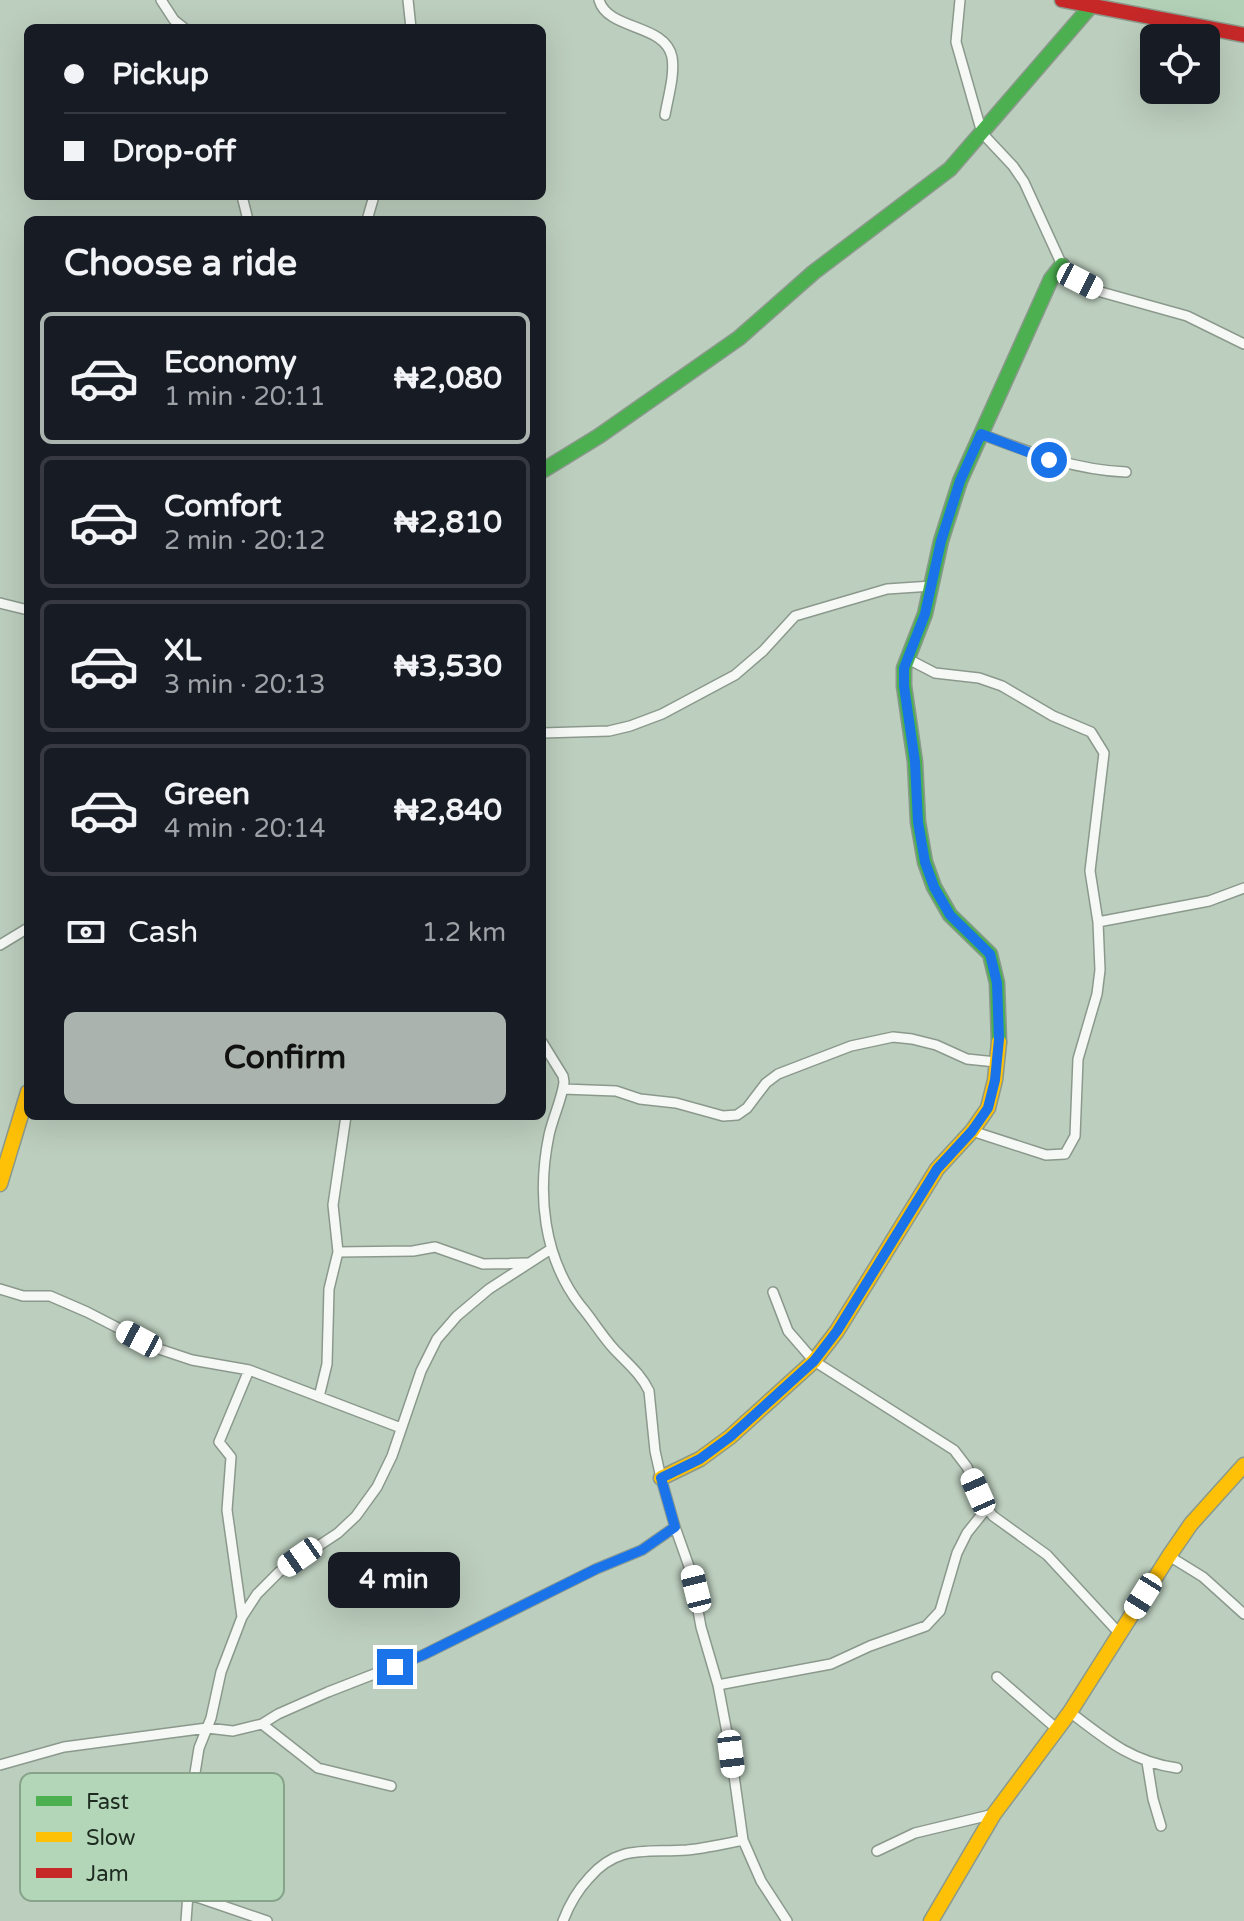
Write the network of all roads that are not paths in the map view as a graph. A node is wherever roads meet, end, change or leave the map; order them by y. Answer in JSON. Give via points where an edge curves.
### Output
{"nodes":[{"id":1,"x":161,"y":0,"type":"edge"},
{"id":2,"x":408,"y":0,"type":"edge"},
{"id":3,"x":599,"y":0,"type":"edge"},
{"id":4,"x":960,"y":0,"type":"edge"},
{"id":5,"x":1062,"y":0,"type":"edge"},
{"id":6,"x":1091,"y":6,"type":"junction"},
{"id":7,"x":179,"y":24,"type":"edge"},
{"id":8,"x":411,"y":24,"type":"edge"},
{"id":9,"x":1244,"y":35,"type":"edge"},
{"id":10,"x":665,"y":115,"type":"dead end"},
{"id":11,"x":982,"y":133,"type":"junction"},
{"id":12,"x":1062,"y":265,"type":"junction"},
{"id":13,"x":1244,"y":344,"type":"edge"},
{"id":14,"x":981,"y":434,"type":"junction"},
{"id":15,"x":546,"y":469,"type":"edge"},
{"id":16,"x":1126,"y":472,"type":"dead end"},
{"id":17,"x":932,"y":586,"type":"junction"},
{"id":18,"x":0,"y":603,"type":"edge"},
{"id":19,"x":24,"y":609,"type":"edge"},
{"id":20,"x":906,"y":658,"type":"junction"},
{"id":21,"x":546,"y":733,"type":"edge"},
{"id":22,"x":1244,"y":888,"type":"edge"},
{"id":23,"x":1098,"y":922,"type":"junction"},
{"id":24,"x":24,"y":930,"type":"edge"},
{"id":25,"x":0,"y":945,"type":"edge"},
{"id":26,"x":546,"y":1048,"type":"edge"},
{"id":27,"x":996,"y":1062,"type":"junction"},
{"id":28,"x":563,"y":1089,"type":"junction"},
{"id":29,"x":24,"y":1105,"type":"edge"},
{"id":30,"x":345,"y":1120,"type":"edge"},
{"id":31,"x":972,"y":1131,"type":"junction"},
{"id":32,"x":0,"y":1184,"type":"edge"},
{"id":33,"x":551,"y":1249,"type":"junction"},
{"id":34,"x":338,"y":1252,"type":"junction"},
{"id":35,"x":529,"y":1263,"type":"junction"},
{"id":36,"x":0,"y":1289,"type":"edge"},
{"id":37,"x":773,"y":1292,"type":"dead end"},
{"id":38,"x":814,"y":1361,"type":"junction"},
{"id":39,"x":249,"y":1370,"type":"junction"},
{"id":40,"x":319,"y":1397,"type":"junction"},
{"id":41,"x":401,"y":1428,"type":"junction"},
{"id":42,"x":1244,"y":1465,"type":"edge"},
{"id":43,"x":661,"y":1478,"type":"junction"},
{"id":44,"x":987,"y":1508,"type":"junction"},
{"id":45,"x":675,"y":1527,"type":"junction"},
{"id":46,"x":1169,"y":1556,"type":"junction"},
{"id":47,"x":1244,"y":1614,"type":"edge"},
{"id":48,"x":242,"y":1617,"type":"junction"},
{"id":49,"x":1119,"y":1633,"type":"junction"},
{"id":50,"x":997,"y":1677,"type":"dead end"},
{"id":51,"x":718,"y":1685,"type":"junction"},
{"id":52,"x":1070,"y":1712,"type":"junction"},
{"id":53,"x":262,"y":1724,"type":"junction"},
{"id":54,"x":207,"y":1728,"type":"junction"},
{"id":55,"x":1057,"y":1729,"type":"junction"},
{"id":56,"x":1147,"y":1762,"type":"junction"},
{"id":57,"x":0,"y":1765,"type":"edge"},
{"id":58,"x":1177,"y":1768,"type":"dead end"},
{"id":59,"x":195,"y":1773,"type":"edge"},
{"id":60,"x":391,"y":1786,"type":"dead end"},
{"id":61,"x":994,"y":1814,"type":"junction"},
{"id":62,"x":1161,"y":1826,"type":"dead end"},
{"id":63,"x":743,"y":1840,"type":"junction"},
{"id":64,"x":877,"y":1851,"type":"dead end"},
{"id":65,"x":187,"y":1901,"type":"edge"},
{"id":66,"x":208,"y":1901,"type":"edge"},
{"id":67,"x":186,"y":1921,"type":"edge"},
{"id":68,"x":267,"y":1921,"type":"edge"},
{"id":69,"x":563,"y":1921,"type":"edge"},
{"id":70,"x":787,"y":1921,"type":"edge"},
{"id":71,"x":931,"y":1921,"type":"edge"}],
"edges":[{"from":1,"to":7,"type":"street"},
{"from":2,"to":8,"type":"street"},
{"from":3,"to":10,"type":"street","via":[[605,13],[653,35],[670,52]]},
{"from":4,"to":11,"type":"street","via":[[956,42]]},
{"from":5,"to":6,"type":"street"},
{"from":6,"to":9,"type":"street"},
{"from":6,"to":11,"type":"street"},
{"from":11,"to":12,"type":"street","via":[[1024,182]]},
{"from":11,"to":15,"type":"street","via":[[933,184],[814,272],[739,338]]},
{"from":12,"to":13,"type":"street","via":[[1101,292],[1187,316]]},
{"from":12,"to":14,"type":"street"},
{"from":14,"to":16,"type":"street","via":[[1049,460]]},
{"from":14,"to":17,"type":"street","via":[[960,481]]},
{"from":17,"to":20,"type":"street"},
{"from":17,"to":21,"type":"street","via":[[887,589],[795,616],[735,675],[662,714],[609,731]]},
{"from":18,"to":19,"type":"street"},
{"from":20,"to":23,"type":"street","via":[[935,673],[1002,686],[1098,740],[1104,762],[1090,871]]},
{"from":20,"to":27,"type":"street","via":[[904,686],[925,862],[950,915],[990,954],[999,1013]]},
{"from":22,"to":23,"type":"street","via":[[1209,901]]},
{"from":23,"to":31,"type":"street","via":[[1100,970],[1078,1059],[1077,1119],[1070,1147],[1065,1154],[1046,1155]]},
{"from":24,"to":25,"type":"street"},
{"from":26,"to":28,"type":"street","via":[[563,1076]]},
{"from":27,"to":28,"type":"street","via":[[967,1059],[912,1039],[874,1040],[778,1074],[747,1108],[723,1116],[616,1091]]},
{"from":27,"to":31,"type":"street","via":[[988,1108]]},
{"from":28,"to":33,"type":"street","via":[[544,1165]]},
{"from":29,"to":32,"type":"street"},
{"from":30,"to":34,"type":"street","via":[[333,1205]]},
{"from":31,"to":38,"type":"street","via":[[937,1169]]},
{"from":33,"to":35,"type":"street"},
{"from":33,"to":43,"type":"street","via":[[574,1297],[645,1382]]},
{"from":34,"to":35,"type":"street","via":[[435,1247],[483,1264]]},
{"from":34,"to":40,"type":"street","via":[[329,1289],[327,1364]]},
{"from":35,"to":41,"type":"street","via":[[489,1289],[437,1339]]},
{"from":36,"to":39,"type":"street","via":[[50,1296],[174,1355]]},
{"from":37,"to":38,"type":"street","via":[[788,1331]]},
{"from":38,"to":43,"type":"street","via":[[730,1437]]},
{"from":38,"to":44,"type":"street","via":[[954,1450]]},
{"from":39,"to":40,"type":"street"},
{"from":39,"to":48,"type":"street","via":[[219,1442],[231,1457],[227,1510]]},
{"from":40,"to":41,"type":"street"},
{"from":41,"to":48,"type":"street","via":[[377,1487],[356,1516],[279,1572]]},
{"from":42,"to":46,"type":"street"},
{"from":43,"to":45,"type":"street"},
{"from":44,"to":49,"type":"street","via":[[1047,1555]]},
{"from":44,"to":51,"type":"street","via":[[967,1533],[940,1611],[926,1626],[831,1664]]},
{"from":45,"to":51,"type":"street"},
{"from":45,"to":53,"type":"street","via":[[642,1550],[423,1655]]},
{"from":46,"to":47,"type":"street","via":[[1203,1577]]},
{"from":46,"to":49,"type":"street"},
{"from":48,"to":54,"type":"street"},
{"from":49,"to":52,"type":"street"},
{"from":50,"to":55,"type":"street"},
{"from":51,"to":63,"type":"street"},
{"from":52,"to":55,"type":"street"},
{"from":52,"to":56,"type":"street"},
{"from":53,"to":54,"type":"street","via":[[233,1731]]},
{"from":53,"to":60,"type":"street","via":[[318,1768]]},
{"from":54,"to":57,"type":"street","via":[[64,1747]]},
{"from":54,"to":59,"type":"street"},
{"from":55,"to":61,"type":"street"},
{"from":56,"to":58,"type":"street"},
{"from":56,"to":62,"type":"street"},
{"from":61,"to":64,"type":"street","via":[[915,1833]]},
{"from":61,"to":71,"type":"street"},
{"from":63,"to":69,"type":"street","via":[[616,1856],[602,1863],[582,1886]]},
{"from":63,"to":70,"type":"street"},
{"from":65,"to":67,"type":"street"},
{"from":66,"to":68,"type":"street"}]}
